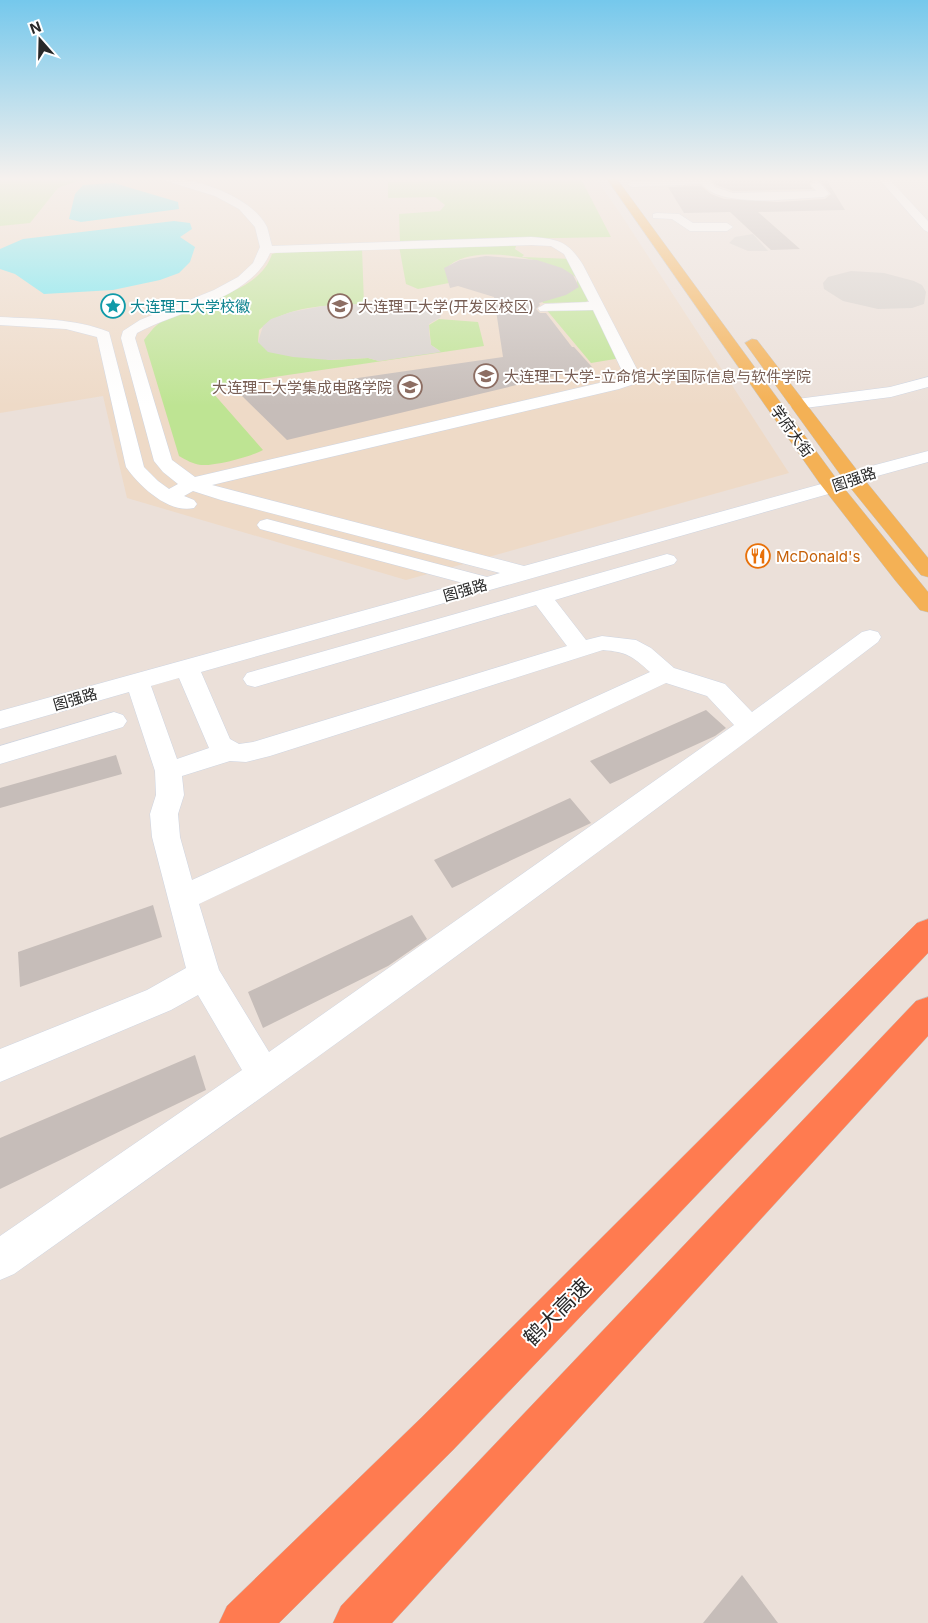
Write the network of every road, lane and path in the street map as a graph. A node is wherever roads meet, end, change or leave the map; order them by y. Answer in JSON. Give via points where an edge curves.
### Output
{"nodes":[{"id":1,"x":263,"y":255,"type":"edge"},
{"id":2,"x":571,"y":255,"type":"edge"},
{"id":3,"x":667,"y":255,"type":"edge"},
{"id":4,"x":598,"y":306,"type":"junction"},
{"id":5,"x":182,"y":308,"type":"junction"},
{"id":6,"x":545,"y":308,"type":"dead end"},
{"id":7,"x":123,"y":319,"type":"dead end"},
{"id":8,"x":0,"y":321,"type":"edge"},
{"id":9,"x":107,"y":321,"type":"dead end"},
{"id":10,"x":42,"y":324,"type":"junction"},
{"id":11,"x":744,"y":332,"type":"dead end"},
{"id":12,"x":928,"y":382,"type":"edge"},
{"id":13,"x":797,"y":404,"type":"junction"},
{"id":14,"x":928,"y":456,"type":"edge"},
{"id":15,"x":852,"y":477,"type":"junction"},
{"id":16,"x":191,"y":484,"type":"junction"},
{"id":17,"x":832,"y":487,"type":"junction"},
{"id":18,"x":169,"y":497,"type":"junction"},
{"id":19,"x":204,"y":508,"type":"dead end"},
{"id":20,"x":247,"y":520,"type":"dead end"},
{"id":21,"x":668,"y":560,"type":"dead end"},
{"id":22,"x":928,"y":571,"type":"edge"},
{"id":23,"x":524,"y":573,"type":"junction"},
{"id":24,"x":488,"y":583,"type":"junction"},
{"id":25,"x":541,"y":597,"type":"junction"},
{"id":26,"x":928,"y":605,"type":"edge"},
{"id":27,"x":870,"y":637,"type":"dead end"},
{"id":28,"x":581,"y":649,"type":"junction"},
{"id":29,"x":187,"y":668,"type":"junction"},
{"id":30,"x":666,"y":674,"type":"junction"},
{"id":31,"x":255,"y":680,"type":"dead end"},
{"id":32,"x":137,"y":682,"type":"junction"},
{"id":33,"x":0,"y":720,"type":"edge"},
{"id":34,"x":114,"y":721,"type":"dead end"},
{"id":35,"x":750,"y":727,"type":"junction"},
{"id":36,"x":228,"y":752,"type":"junction"},
{"id":37,"x":0,"y":755,"type":"edge"},
{"id":38,"x":168,"y":771,"type":"junction"},
{"id":39,"x":182,"y":898,"type":"junction"},
{"id":40,"x":928,"y":932,"type":"edge"},
{"id":41,"x":204,"y":975,"type":"junction"},
{"id":42,"x":919,"y":1022,"type":"edge"},
{"id":43,"x":0,"y":1066,"type":"edge"},
{"id":44,"x":264,"y":1076,"type":"junction"},
{"id":45,"x":0,"y":1260,"type":"edge"},
{"id":46,"x":244,"y":1623,"type":"edge"},
{"id":47,"x":358,"y":1623,"type":"edge"}],
"edges":[{"from":1,"to":5,"type":"street","via":[[253,272],[240,282]]},
{"from":2,"to":4,"type":"street"},
{"from":3,"to":17,"type":"main road","name":"学府大街"},
{"from":4,"to":6,"type":"street"},
{"from":4,"to":16,"type":"street","via":[[634,374],[634,379],[629,382]]},
{"from":5,"to":7,"type":"street"},
{"from":5,"to":16,"type":"street","via":[[138,325],[130,331],[128,338],[162,461]]},
{"from":8,"to":10,"type":"street"},
{"from":9,"to":10,"type":"street"},
{"from":10,"to":18,"type":"street","via":[[93,330],[104,335],[135,467],[144,481]]},
{"from":11,"to":13,"type":"main road","name":"学府大街"},
{"from":12,"to":13,"type":"street","via":[[890,392]]},
{"from":13,"to":15,"type":"main road","name":"学府大街"},
{"from":14,"to":15,"type":"street","name":"图强路"},
{"from":15,"to":17,"type":"street","name":"图强路"},
{"from":15,"to":22,"type":"main road","name":"学府大街"},
{"from":16,"to":18,"type":"street"},
{"from":16,"to":23,"type":"street"},
{"from":17,"to":23,"type":"street","name":"图强路"},
{"from":17,"to":26,"type":"main road","name":"学府大街"},
{"from":18,"to":19,"type":"street"},
{"from":20,"to":24,"type":"street"},
{"from":21,"to":25,"type":"street"},
{"from":23,"to":24,"type":"street","name":"图强路"},
{"from":24,"to":29,"type":"street","name":"图强路"},
{"from":25,"to":28,"type":"street"},
{"from":25,"to":31,"type":"street"},
{"from":27,"to":35,"type":"street"},
{"from":28,"to":30,"type":"street","via":[[602,643],[628,645],[643,653]]},
{"from":28,"to":36,"type":"street","via":[[247,754]]},
{"from":29,"to":32,"type":"street","name":"图强路"},
{"from":29,"to":36,"type":"street","via":[[220,745]]},
{"from":30,"to":35,"type":"street","via":[[706,684],[716,690]]},
{"from":30,"to":39,"type":"street"},
{"from":32,"to":33,"type":"street","name":"图强路"},
{"from":32,"to":38,"type":"street"},
{"from":34,"to":37,"type":"street"},
{"from":35,"to":44,"type":"street"},
{"from":36,"to":38,"type":"street"},
{"from":38,"to":39,"type":"street","via":[[170,795],[164,814],[166,836]]},
{"from":39,"to":41,"type":"street"},
{"from":40,"to":46,"type":"highway","name":"鹤大高速","via":[[437,1434]]},
{"from":41,"to":43,"type":"street","via":[[159,1000]]},
{"from":41,"to":44,"type":"street"},
{"from":42,"to":47,"type":"highway"},
{"from":44,"to":45,"type":"street"}]}
